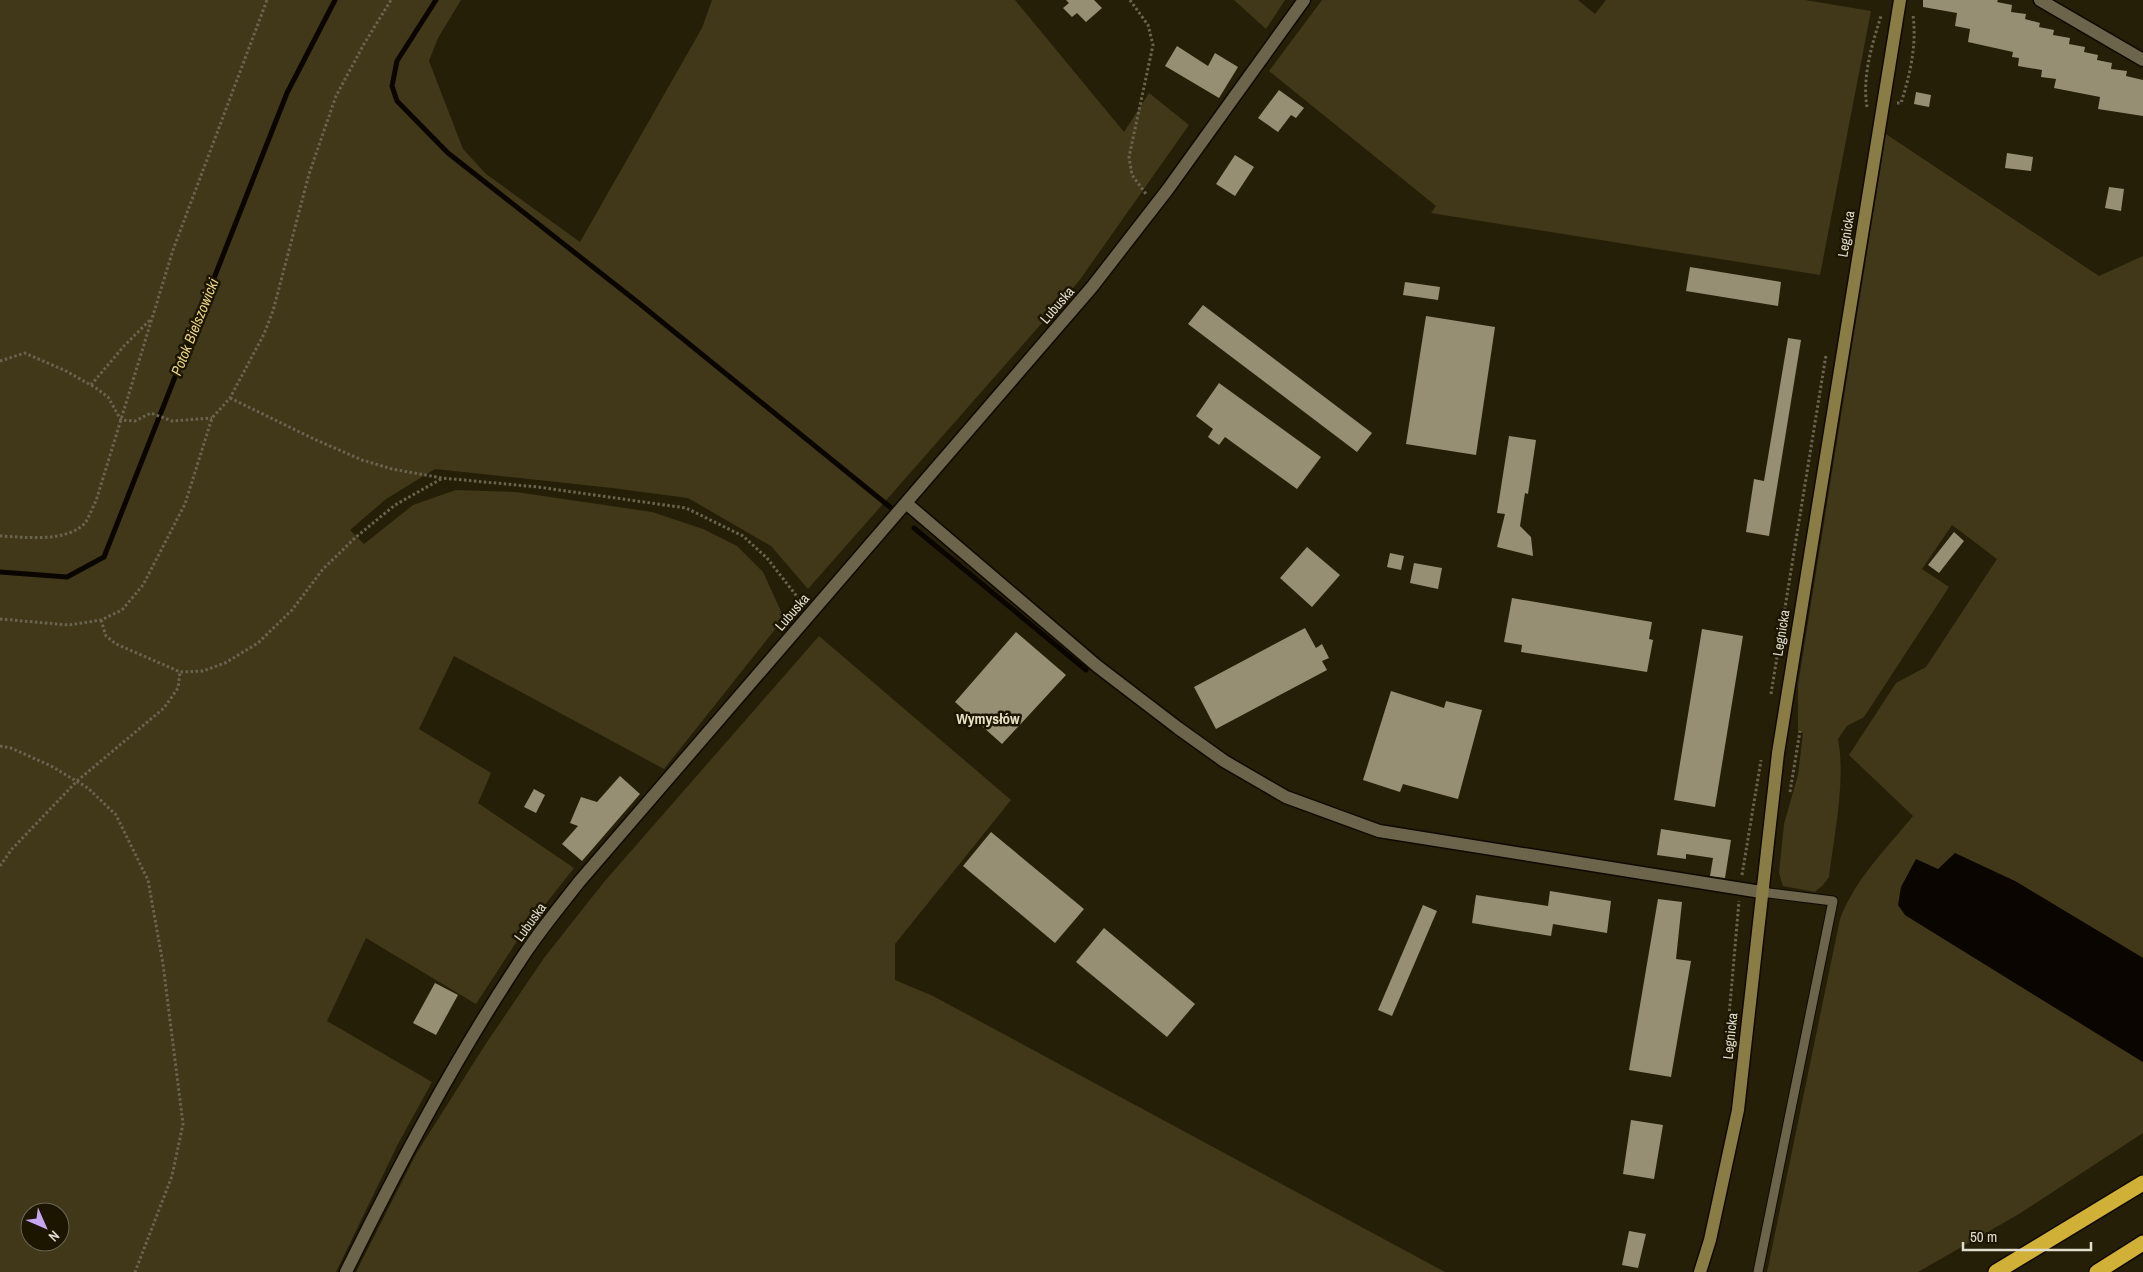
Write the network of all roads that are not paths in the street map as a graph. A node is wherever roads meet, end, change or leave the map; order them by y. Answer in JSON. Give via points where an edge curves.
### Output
{"nodes":[{"id":1,"x":1304,"y":0,"type":"edge"},
{"id":2,"x":1900,"y":0,"type":"edge"},
{"id":3,"x":2042,"y":1,"type":"edge"},
{"id":4,"x":2143,"y":60,"type":"edge"},
{"id":5,"x":906,"y":503,"type":"junction"},
{"id":6,"x":1761,"y":892,"type":"junction"},
{"id":7,"x":2143,"y":1183,"type":"edge"},
{"id":8,"x":2143,"y":1243,"type":"edge"},
{"id":9,"x":346,"y":1272,"type":"edge"},
{"id":10,"x":1700,"y":1272,"type":"edge"},
{"id":11,"x":1758,"y":1272,"type":"edge"},
{"id":12,"x":1996,"y":1272,"type":"edge"},
{"id":13,"x":2097,"y":1272,"type":"edge"}],
"edges":[{"from":1,"to":5,"type":"street","name":"Lubuska","via":[[1155,207],[1092,287]]},
{"from":2,"to":6,"type":"main road","name":"Legnicka","via":[[1791,666]]},
{"from":3,"to":4,"type":"street"},
{"from":5,"to":6,"type":"street","via":[[1097,666],[1224,761],[1286,797],[1379,832]]},
{"from":5,"to":9,"type":"street","name":"Lubuska","via":[[579,882],[518,963],[401,1163]]},
{"from":6,"to":10,"type":"main road","name":"Legnicka","via":[[1738,1110]]},
{"from":6,"to":11,"type":"lane","via":[[1833,901]]},
{"from":7,"to":12,"type":"highway"},
{"from":8,"to":13,"type":"highway"}]}
